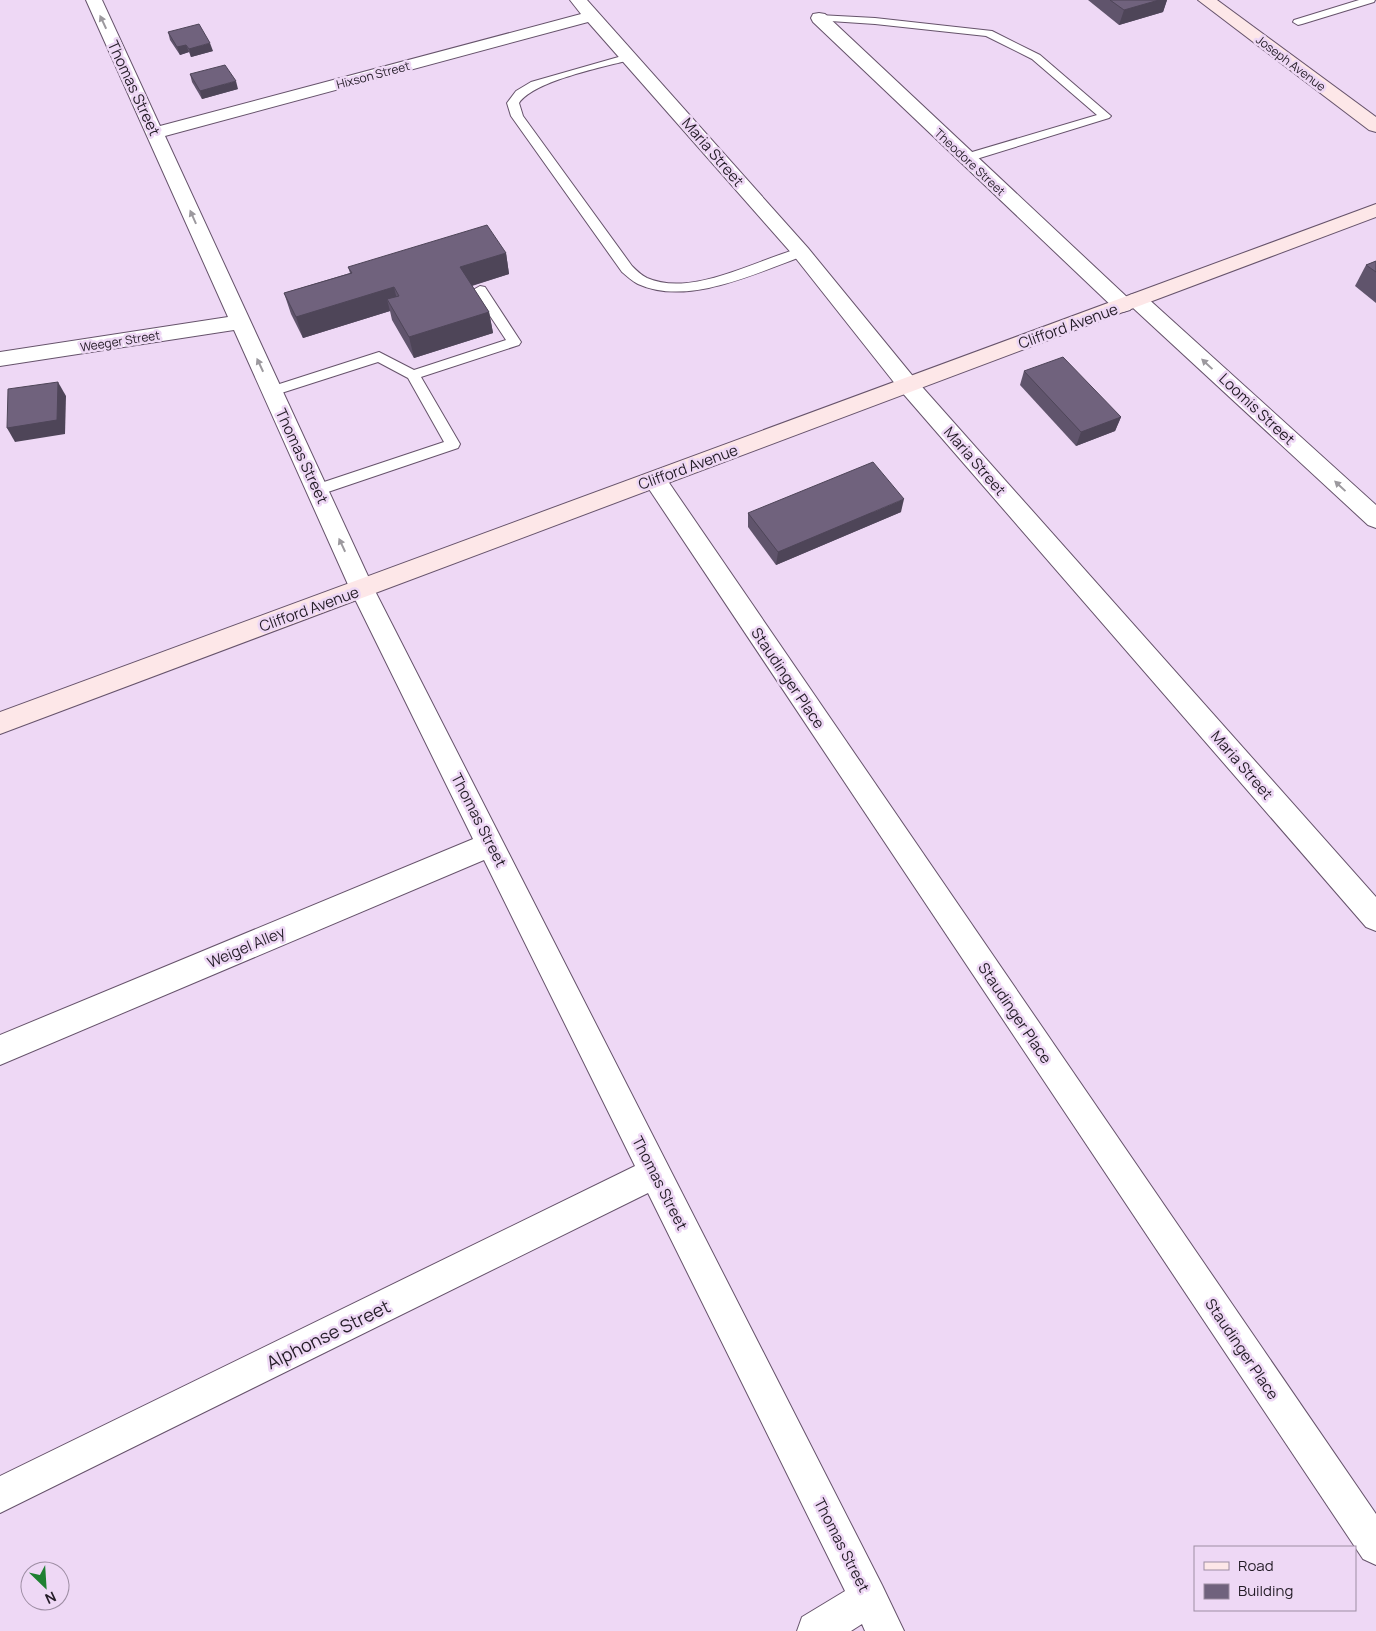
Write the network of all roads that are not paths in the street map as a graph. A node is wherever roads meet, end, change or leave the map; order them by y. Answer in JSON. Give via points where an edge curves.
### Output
{"nodes":[{"id":1,"x":94,"y":0,"type":"edge"},
{"id":2,"x":578,"y":0,"type":"edge"},
{"id":3,"x":1206,"y":0,"type":"edge"},
{"id":4,"x":1370,"y":0,"type":"edge"},
{"id":5,"x":592,"y":16,"type":"junction"},
{"id":6,"x":820,"y":18,"type":"joint"},
{"id":7,"x":1298,"y":22,"type":"dead end"},
{"id":8,"x":629,"y":57,"type":"junction"},
{"id":9,"x":1376,"y":126,"type":"edge"},
{"id":10,"x":154,"y":133,"type":"junction"},
{"id":11,"x":966,"y":158,"type":"junction"},
{"id":12,"x":1376,"y":210,"type":"edge"},
{"id":13,"x":801,"y":252,"type":"junction"},
{"id":14,"x":480,"y":290,"type":"edge"},
{"id":15,"x":1130,"y":302,"type":"junction"},
{"id":16,"x":240,"y":322,"type":"junction"},
{"id":17,"x":0,"y":359,"type":"edge"},
{"id":18,"x":413,"y":375,"type":"junction"},
{"id":19,"x":908,"y":385,"type":"junction"},
{"id":20,"x":272,"y":391,"type":"junction"},
{"id":21,"x":655,"y":480,"type":"junction"},
{"id":22,"x":317,"y":490,"type":"junction"},
{"id":23,"x":1376,"y":519,"type":"edge"},
{"id":24,"x":362,"y":589,"type":"junction"},
{"id":25,"x":0,"y":723,"type":"edge"},
{"id":26,"x":491,"y":844,"type":"junction"},
{"id":27,"x":1376,"y":918,"type":"edge"},
{"id":28,"x":0,"y":1050,"type":"edge"},
{"id":29,"x":655,"y":1173,"type":"junction"},
{"id":30,"x":0,"y":1495,"type":"edge"},
{"id":31,"x":1376,"y":1546,"type":"edge"},
{"id":32,"x":869,"y":1598,"type":"junction"},
{"id":33,"x":816,"y":1631,"type":"edge"},
{"id":34,"x":885,"y":1631,"type":"edge"}],
"edges":[{"from":10,"to":1,"type":"street","name":"Thomas Street","one_way":true},
{"from":2,"to":5,"type":"street","name":"Maria Street"},
{"from":3,"to":9,"type":"main road","name":"Joseph Avenue"},
{"from":4,"to":7,"type":"lane"},
{"from":5,"to":8,"type":"street","name":"Maria Street"},
{"from":5,"to":10,"type":"street","name":"Hixson Street"},
{"from":6,"to":11,"type":"street","name":"Theodore Street"},
{"from":6,"to":11,"type":"lane","via":[[876,20],[988,33],[1036,57],[1105,116]]},
{"from":8,"to":13,"type":"street","name":"Maria Street"},
{"from":8,"to":13,"type":"lane","via":[[535,84],[520,93],[513,103],[517,116],[627,269],[642,280],[660,286],[682,287],[708,283]]},
{"from":16,"to":10,"type":"street","name":"Thomas Street","one_way":true},
{"from":11,"to":15,"type":"street","name":"Theodore Street"},
{"from":12,"to":15,"type":"main road","name":"Clifford Avenue"},
{"from":13,"to":19,"type":"street","name":"Maria Street"},
{"from":14,"to":18,"type":"lane","via":[[514,342]]},
{"from":15,"to":19,"type":"main road","name":"Clifford Avenue"},
{"from":23,"to":15,"type":"street","name":"Loomis Street","one_way":true},
{"from":16,"to":17,"type":"street","name":"Weeger Street"},
{"from":20,"to":16,"type":"street","name":"Thomas Street","one_way":true},
{"from":18,"to":20,"type":"lane","via":[[379,357]]},
{"from":18,"to":22,"type":"lane","via":[[453,444]]},
{"from":19,"to":21,"type":"main road","name":"Clifford Avenue"},
{"from":19,"to":27,"type":"street","name":"Maria Street"},
{"from":20,"to":22,"type":"street","name":"Thomas Street"},
{"from":21,"to":24,"type":"main road","name":"Clifford Avenue"},
{"from":21,"to":31,"type":"street","name":"Staudinger Place"},
{"from":24,"to":22,"type":"street","name":"Thomas Street","one_way":true},
{"from":24,"to":25,"type":"main road","name":"Clifford Avenue"},
{"from":24,"to":26,"type":"street","name":"Thomas Street"},
{"from":26,"to":28,"type":"street","name":"Weigel Alley"},
{"from":26,"to":29,"type":"street","name":"Thomas Street"},
{"from":29,"to":30,"type":"street","name":"Alphonse Street"},
{"from":29,"to":32,"type":"street","name":"Thomas Street"},
{"from":32,"to":33,"type":"street"},
{"from":32,"to":34,"type":"street","name":"Thomas Street"}]}
